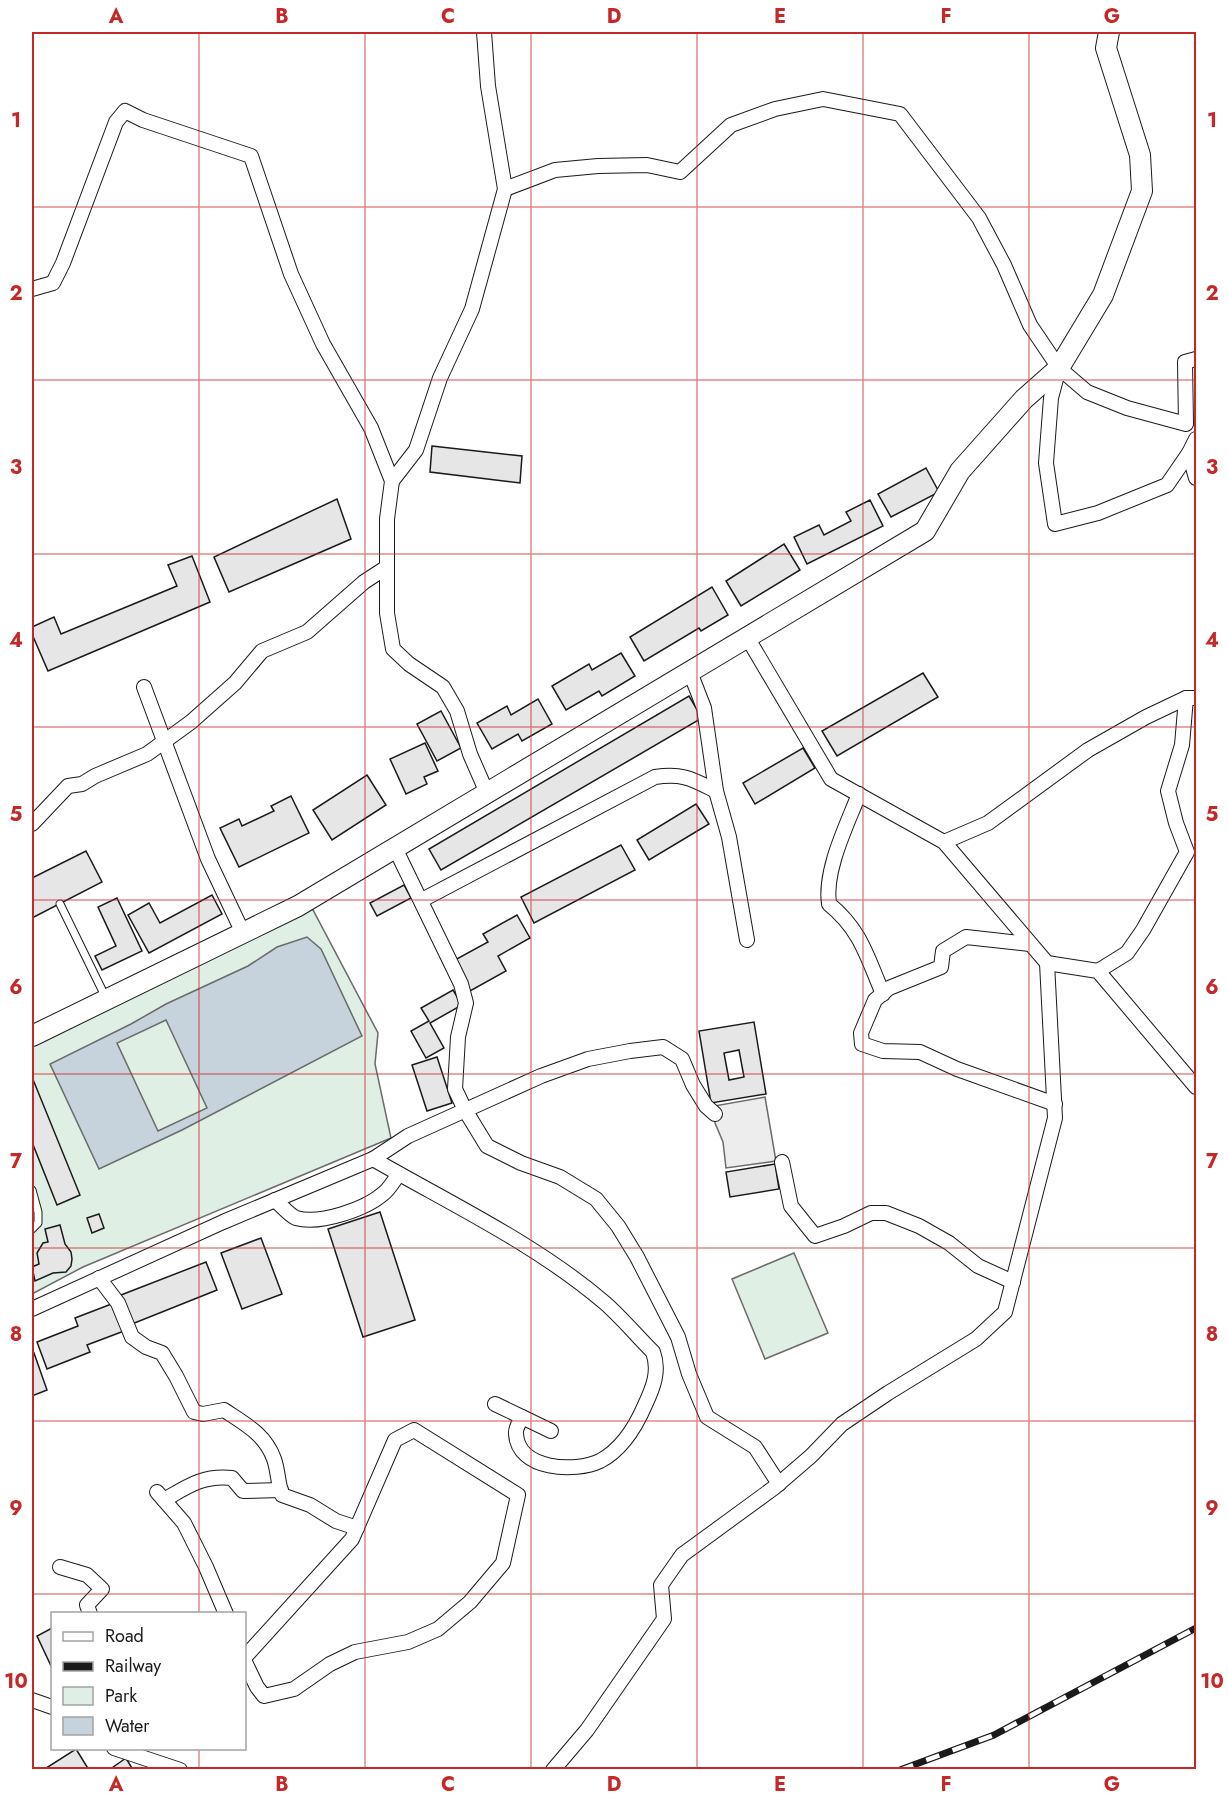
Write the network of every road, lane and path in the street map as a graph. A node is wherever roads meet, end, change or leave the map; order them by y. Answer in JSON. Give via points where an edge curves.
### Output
{"nodes":[{"id":1,"x":484,"y":32,"type":"edge"},
{"id":2,"x":1105,"y":37,"type":"edge"},
{"id":3,"x":505,"y":189,"type":"junction"},
{"id":4,"x":32,"y":289,"type":"edge"},
{"id":5,"x":1197,"y":358,"type":"edge"},
{"id":6,"x":1059,"y":368,"type":"junction"},
{"id":7,"x":1191,"y":428,"type":"edge"},
{"id":8,"x":1197,"y":439,"type":"edge"},
{"id":9,"x":1189,"y":453,"type":"junction"},
{"id":10,"x":1197,"y":478,"type":"edge"},
{"id":11,"x":392,"y":481,"type":"junction"},
{"id":12,"x":387,"y":567,"type":"junction"},
{"id":13,"x":747,"y":638,"type":"junction"},
{"id":14,"x":690,"y":672,"type":"junction"},
{"id":15,"x":144,"y":687,"type":"dead end"},
{"id":16,"x":1191,"y":698,"type":"edge"},
{"id":17,"x":164,"y":740,"type":"junction"},
{"id":18,"x":716,"y":791,"type":"junction"},
{"id":19,"x":487,"y":793,"type":"junction"},
{"id":20,"x":859,"y":794,"type":"junction"},
{"id":21,"x":32,"y":824,"type":"edge"},
{"id":22,"x":944,"y":842,"type":"junction"},
{"id":23,"x":395,"y":848,"type":"junction"},
{"id":24,"x":422,"y":900,"type":"junction"},
{"id":25,"x":60,"y":904,"type":"dead end"},
{"id":26,"x":243,"y":933,"type":"junction"},
{"id":27,"x":747,"y":940,"type":"dead end"},
{"id":28,"x":1030,"y":944,"type":"junction"},
{"id":29,"x":1047,"y":963,"type":"junction"},
{"id":30,"x":1098,"y":971,"type":"junction"},
{"id":31,"x":883,"y":994,"type":"junction"},
{"id":32,"x":107,"y":999,"type":"junction"},
{"id":33,"x":32,"y":1036,"type":"edge"},
{"id":34,"x":1197,"y":1087,"type":"edge"},
{"id":35,"x":1055,"y":1104,"type":"junction"},
{"id":36,"x":465,"y":1110,"type":"junction"},
{"id":37,"x":715,"y":1113,"type":"dead end"},
{"id":38,"x":373,"y":1159,"type":"junction"},
{"id":39,"x":782,"y":1162,"type":"dead end"},
{"id":40,"x":399,"y":1174,"type":"junction"},
{"id":41,"x":32,"y":1190,"type":"edge"},
{"id":42,"x":275,"y":1200,"type":"junction"},
{"id":43,"x":32,"y":1229,"type":"edge"},
{"id":44,"x":99,"y":1278,"type":"junction"},
{"id":45,"x":1013,"y":1282,"type":"junction"},
{"id":46,"x":32,"y":1309,"type":"edge"},
{"id":47,"x":495,"y":1404,"type":"dead end"},
{"id":48,"x":522,"y":1417,"type":"junction"},
{"id":49,"x":551,"y":1431,"type":"dead end"},
{"id":50,"x":779,"y":1484,"type":"junction"},
{"id":51,"x":281,"y":1490,"type":"junction"},
{"id":52,"x":357,"y":1528,"type":"junction"},
{"id":53,"x":60,"y":1567,"type":"dead end"},
{"id":54,"x":89,"y":1612,"type":"edge"},
{"id":55,"x":225,"y":1612,"type":"edge"},
{"id":56,"x":246,"y":1657,"type":"edge"},
{"id":57,"x":246,"y":1663,"type":"edge"},
{"id":58,"x":32,"y":1700,"type":"edge"},
{"id":59,"x":51,"y":1707,"type":"edge"},
{"id":60,"x":117,"y":1750,"type":"edge"},
{"id":61,"x":180,"y":1770,"type":"edge"},
{"id":62,"x":553,"y":1770,"type":"edge"}],
"edges":[{"from":1,"to":3,"type":"street","via":[[488,86]]},
{"from":2,"to":6,"type":"street","via":[[1140,155],[1142,192],[1103,295]]},
{"from":3,"to":6,"type":"street","via":[[555,170],[647,165],[680,172],[731,125],[775,109],[823,99],[900,114],[979,218],[1030,325]]},
{"from":3,"to":11,"type":"street","via":[[472,309],[440,378],[416,450]]},
{"from":4,"to":11,"type":"street","via":[[53,283],[116,122],[125,111],[251,156],[291,274],[322,344],[371,428]]},
{"from":5,"to":7,"type":"street","via":[[1185,362]]},
{"from":6,"to":7,"type":"street","via":[[1087,392]]},
{"from":6,"to":9,"type":"street","via":[[1046,463],[1055,524],[1098,513],[1167,485]]},
{"from":6,"to":13,"type":"street","via":[[1024,399],[960,471],[926,531]]},
{"from":8,"to":9,"type":"street"},
{"from":9,"to":10,"type":"street"},
{"from":11,"to":12,"type":"street"},
{"from":12,"to":17,"type":"street","via":[[307,632],[262,651],[235,683]]},
{"from":12,"to":19,"type":"street","via":[[387,613],[393,649],[443,687],[457,711]]},
{"from":13,"to":14,"type":"street"},
{"from":13,"to":20,"type":"street","via":[[831,779]]},
{"from":14,"to":18,"type":"street","via":[[704,708]]},
{"from":14,"to":19,"type":"street"},
{"from":15,"to":17,"type":"street"},
{"from":16,"to":22,"type":"street","via":[[1146,717],[1088,750],[988,823]]},
{"from":16,"to":30,"type":"street","via":[[1168,790],[1186,852],[1127,953]]},
{"from":17,"to":21,"type":"street","via":[[147,754],[82,784],[68,786]]},
{"from":17,"to":26,"type":"street","via":[[208,859]]},
{"from":18,"to":24,"type":"street","via":[[674,774],[655,777]]},
{"from":18,"to":27,"type":"street","via":[[729,837]]},
{"from":19,"to":23,"type":"street"},
{"from":20,"to":22,"type":"street"},
{"from":20,"to":31,"type":"street","via":[[837,852],[829,904],[846,918],[859,937]]},
{"from":22,"to":28,"type":"street"},
{"from":23,"to":24,"type":"street"},
{"from":23,"to":26,"type":"street","via":[[298,906]]},
{"from":24,"to":36,"type":"street","via":[[466,1003],[458,1037],[455,1089]]},
{"from":25,"to":32,"type":"lane"},
{"from":26,"to":32,"type":"street"},
{"from":28,"to":29,"type":"street"},
{"from":28,"to":31,"type":"street","via":[[966,937],[943,951],[941,968],[889,988]]},
{"from":29,"to":30,"type":"street"},
{"from":29,"to":35,"type":"street"},
{"from":30,"to":34,"type":"street"},
{"from":31,"to":35,"type":"street","via":[[875,1000],[861,1034],[862,1044],[883,1051],[920,1052]]},
{"from":32,"to":33,"type":"street"},
{"from":35,"to":45,"type":"street","via":[[1055,1118]]},
{"from":36,"to":37,"type":"street","via":[[588,1059],[663,1047],[682,1059],[701,1099]]},
{"from":36,"to":38,"type":"street","via":[[408,1136]]},
{"from":36,"to":50,"type":"street","via":[[487,1146],[560,1178],[596,1199],[637,1257],[678,1337],[706,1417],[755,1447]]},
{"from":38,"to":40,"type":"street"},
{"from":38,"to":42,"type":"street"},
{"from":39,"to":45,"type":"street","via":[[791,1206],[815,1236],[871,1213],[885,1213],[919,1226],[978,1266]]},
{"from":40,"to":42,"type":"street","via":[[384,1193],[327,1219],[294,1217]]},
{"from":40,"to":48,"type":"street","via":[[561,1270],[605,1304],[653,1352],[657,1362],[654,1383],[642,1414],[627,1437],[601,1460],[572,1467],[532,1459],[519,1446],[515,1432]]},
{"from":41,"to":43,"type":"lane","via":[[38,1212],[38,1223]]},
{"from":42,"to":44,"type":"street"},
{"from":44,"to":46,"type":"street"},
{"from":44,"to":51,"type":"street","via":[[118,1303],[132,1337],[162,1353],[194,1412],[224,1410],[263,1437],[275,1460]]},
{"from":45,"to":50,"type":"street","via":[[1005,1312],[976,1339],[842,1424]]},
{"from":47,"to":48,"type":"street"},
{"from":48,"to":49,"type":"street"},
{"from":50,"to":62,"type":"street","via":[[682,1555],[662,1585],[664,1619],[587,1730]]},
{"from":51,"to":52,"type":"street","via":[[282,1496]]},
{"from":51,"to":55,"type":"street","via":[[243,1491],[232,1478],[214,1476],[161,1496],[183,1522]]},
{"from":52,"to":56,"type":"street","via":[[352,1539]]},
{"from":52,"to":57,"type":"street","via":[[395,1440],[414,1430],[518,1495],[503,1563],[470,1602],[438,1629],[408,1642],[355,1652],[294,1689],[264,1696]]},
{"from":53,"to":54,"type":"street","via":[[87,1575],[102,1589],[87,1605]]},
{"from":58,"to":59,"type":"street"},
{"from":60,"to":61,"type":"street"}]}
